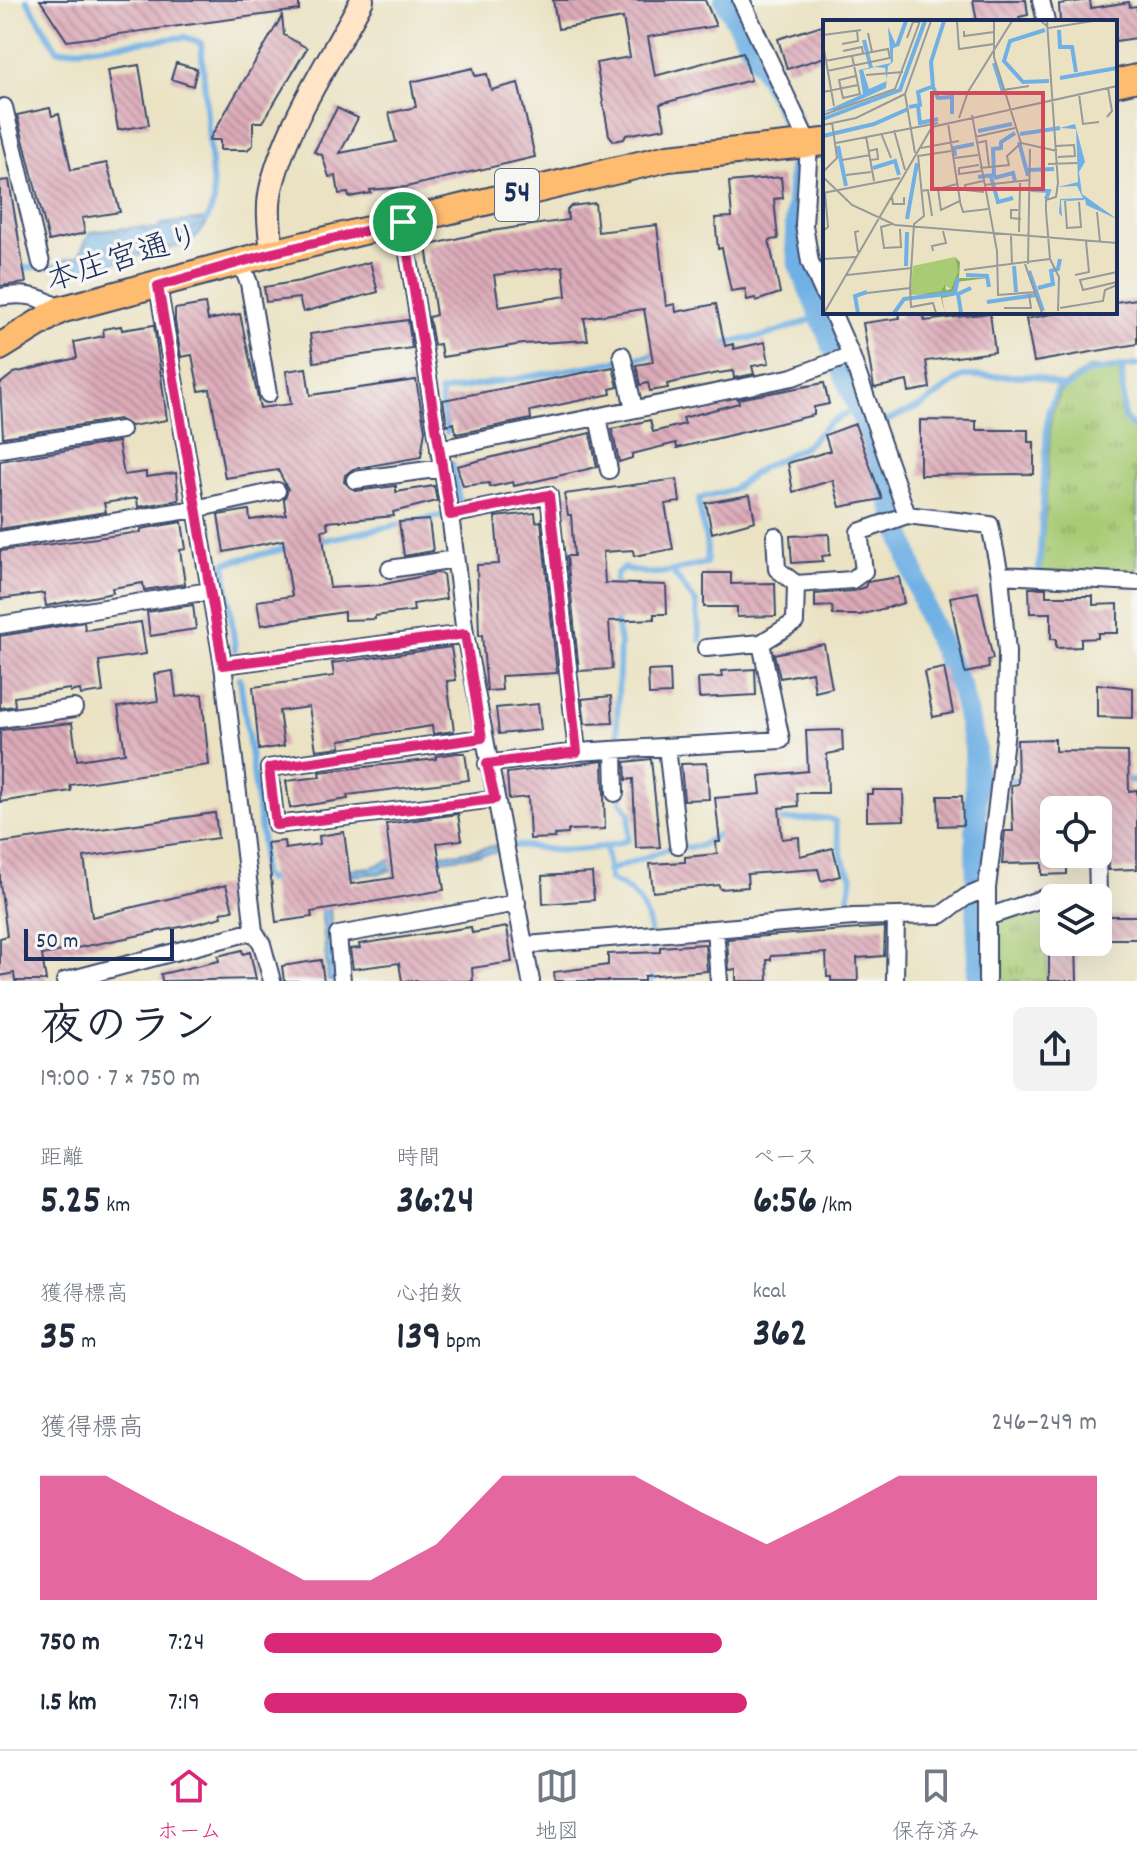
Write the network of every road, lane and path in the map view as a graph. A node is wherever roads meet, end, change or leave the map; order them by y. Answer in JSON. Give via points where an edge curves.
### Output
{"nodes":[{"id":1,"x":362,"y":0,"type":"edge"},
{"id":2,"x":741,"y":0,"type":"edge"},
{"id":3,"x":1041,"y":0,"type":"edge"},
{"id":4,"x":1046,"y":20,"type":"edge"},
{"id":5,"x":1137,"y":78,"type":"edge"},
{"id":6,"x":1117,"y":83,"type":"edge"},
{"id":7,"x":4,"y":107,"type":"dead end"},
{"id":8,"x":817,"y":143,"type":"edge"},
{"id":9,"x":403,"y":222,"type":"junction"},
{"id":10,"x":272,"y":253,"type":"junction"},
{"id":11,"x":240,"y":262,"type":"junction"},
{"id":12,"x":41,"y":263,"type":"dead end"},
{"id":13,"x":158,"y":286,"type":"junction"},
{"id":14,"x":823,"y":291,"type":"edge"},
{"id":15,"x":0,"y":297,"type":"edge"},
{"id":16,"x":60,"y":310,"type":"junction"},
{"id":17,"x":833,"y":314,"type":"edge"},
{"id":18,"x":0,"y":347,"type":"edge"},
{"id":19,"x":851,"y":355,"type":"junction"},
{"id":20,"x":623,"y":359,"type":"dead end"},
{"id":21,"x":268,"y":394,"type":"dead end"},
{"id":22,"x":634,"y":409,"type":"junction"},
{"id":23,"x":598,"y":417,"type":"junction"},
{"id":24,"x":121,"y":430,"type":"dead end"},
{"id":25,"x":0,"y":449,"type":"edge"},
{"id":26,"x":439,"y":449,"type":"junction"},
{"id":27,"x":442,"y":468,"type":"junction"},
{"id":28,"x":609,"y":470,"type":"dead end"},
{"id":29,"x":355,"y":480,"type":"dead end"},
{"id":30,"x":277,"y":491,"type":"dead end"},
{"id":31,"x":195,"y":509,"type":"junction"},
{"id":32,"x":450,"y":515,"type":"junction"},
{"id":33,"x":900,"y":517,"type":"junction"},
{"id":34,"x":775,"y":536,"type":"dead end"},
{"id":35,"x":0,"y":540,"type":"edge"},
{"id":36,"x":455,"y":559,"type":"junction"},
{"id":37,"x":390,"y":569,"type":"dead end"},
{"id":38,"x":1000,"y":575,"type":"junction"},
{"id":39,"x":1137,"y":582,"type":"edge"},
{"id":40,"x":796,"y":584,"type":"junction"},
{"id":41,"x":209,"y":591,"type":"junction"},
{"id":42,"x":0,"y":625,"type":"edge"},
{"id":43,"x":465,"y":634,"type":"junction"},
{"id":44,"x":761,"y":643,"type":"junction"},
{"id":45,"x":706,"y":648,"type":"dead end"},
{"id":46,"x":223,"y":665,"type":"junction"},
{"id":47,"x":74,"y":708,"type":"dead end"},
{"id":48,"x":0,"y":719,"type":"edge"},
{"id":49,"x":482,"y":738,"type":"junction"},
{"id":50,"x":667,"y":747,"type":"junction"},
{"id":51,"x":619,"y":750,"type":"junction"},
{"id":52,"x":577,"y":752,"type":"junction"},
{"id":53,"x":487,"y":764,"type":"junction"},
{"id":54,"x":615,"y":793,"type":"dead end"},
{"id":55,"x":495,"y":799,"type":"junction"},
{"id":56,"x":678,"y":845,"type":"dead end"},
{"id":57,"x":987,"y":888,"type":"junction"},
{"id":58,"x":1040,"y":899,"type":"edge"},
{"id":59,"x":517,"y":903,"type":"junction"},
{"id":60,"x":896,"y":916,"type":"junction"},
{"id":61,"x":987,"y":917,"type":"junction"},
{"id":62,"x":715,"y":929,"type":"junction"},
{"id":63,"x":254,"y":931,"type":"junction"},
{"id":64,"x":527,"y":945,"type":"junction"},
{"id":65,"x":65,"y":981,"type":"edge"},
{"id":66,"x":272,"y":981,"type":"edge"},
{"id":67,"x":342,"y":981,"type":"edge"},
{"id":68,"x":531,"y":981,"type":"edge"},
{"id":69,"x":719,"y":981,"type":"edge"},
{"id":70,"x":895,"y":981,"type":"edge"},
{"id":71,"x":987,"y":981,"type":"edge"}],
"edges":[{"from":1,"to":10,"type":"street","via":[[289,139],[272,185]]},
{"from":2,"to":8,"type":"street"},
{"from":3,"to":4,"type":"street"},
{"from":5,"to":6,"type":"main road"},
{"from":7,"to":12,"type":"street"},
{"from":8,"to":9,"type":"main road","number":"54","via":[[668,158]]},
{"from":8,"to":14,"type":"street","via":[[804,225],[810,262]]},
{"from":9,"to":10,"type":"main road","number":"54"},
{"from":9,"to":26,"type":"street"},
{"from":10,"to":11,"type":"main road","name":"本庄宮通り","number":"54"},
{"from":11,"to":13,"type":"main road","name":"本庄宮通り","number":"54"},
{"from":11,"to":21,"type":"street","via":[[249,283]]},
{"from":13,"to":16,"type":"main road","name":"本庄宮通り","number":"54"},
{"from":13,"to":31,"type":"street"},
{"from":15,"to":16,"type":"street","via":[[47,299]]},
{"from":16,"to":18,"type":"main road","name":"本庄宮通り","number":"54"},
{"from":17,"to":19,"type":"street"},
{"from":19,"to":22,"type":"street","via":[[793,377]]},
{"from":19,"to":33,"type":"street"},
{"from":20,"to":22,"type":"street"},
{"from":22,"to":23,"type":"street"},
{"from":23,"to":26,"type":"street"},
{"from":23,"to":28,"type":"street"},
{"from":24,"to":25,"type":"street"},
{"from":26,"to":27,"type":"street"},
{"from":27,"to":29,"type":"street"},
{"from":27,"to":32,"type":"street"},
{"from":30,"to":31,"type":"street"},
{"from":31,"to":35,"type":"street"},
{"from":31,"to":41,"type":"street"},
{"from":32,"to":36,"type":"street"},
{"from":32,"to":52,"type":"street","via":[[549,495]]},
{"from":33,"to":38,"type":"street","via":[[990,525]]},
{"from":33,"to":40,"type":"street","via":[[859,532],[864,571],[852,580]]},
{"from":34,"to":40,"type":"street","via":[[777,569]]},
{"from":36,"to":37,"type":"street"},
{"from":36,"to":43,"type":"street"},
{"from":38,"to":39,"type":"street"},
{"from":38,"to":57,"type":"street","via":[[1007,652]]},
{"from":40,"to":44,"type":"street","via":[[795,622]]},
{"from":41,"to":42,"type":"street"},
{"from":41,"to":46,"type":"street"},
{"from":43,"to":46,"type":"street"},
{"from":43,"to":49,"type":"street"},
{"from":44,"to":45,"type":"street"},
{"from":44,"to":50,"type":"street","via":[[781,740]]},
{"from":46,"to":63,"type":"street"},
{"from":47,"to":48,"type":"street"},
{"from":49,"to":53,"type":"street"},
{"from":49,"to":55,"type":"street","via":[[269,768],[276,825]]},
{"from":50,"to":51,"type":"street"},
{"from":50,"to":56,"type":"street"},
{"from":51,"to":52,"type":"street"},
{"from":51,"to":54,"type":"street"},
{"from":52,"to":53,"type":"street"},
{"from":53,"to":55,"type":"street"},
{"from":55,"to":59,"type":"street"},
{"from":57,"to":60,"type":"street","via":[[941,915]]},
{"from":57,"to":61,"type":"street"},
{"from":58,"to":61,"type":"street"},
{"from":59,"to":64,"type":"street"},
{"from":59,"to":67,"type":"street","via":[[338,935]]},
{"from":60,"to":62,"type":"street"},
{"from":60,"to":70,"type":"street"},
{"from":61,"to":71,"type":"street"},
{"from":62,"to":64,"type":"street"},
{"from":62,"to":69,"type":"street"},
{"from":63,"to":65,"type":"street"},
{"from":63,"to":66,"type":"street"},
{"from":64,"to":68,"type":"street"}]}
